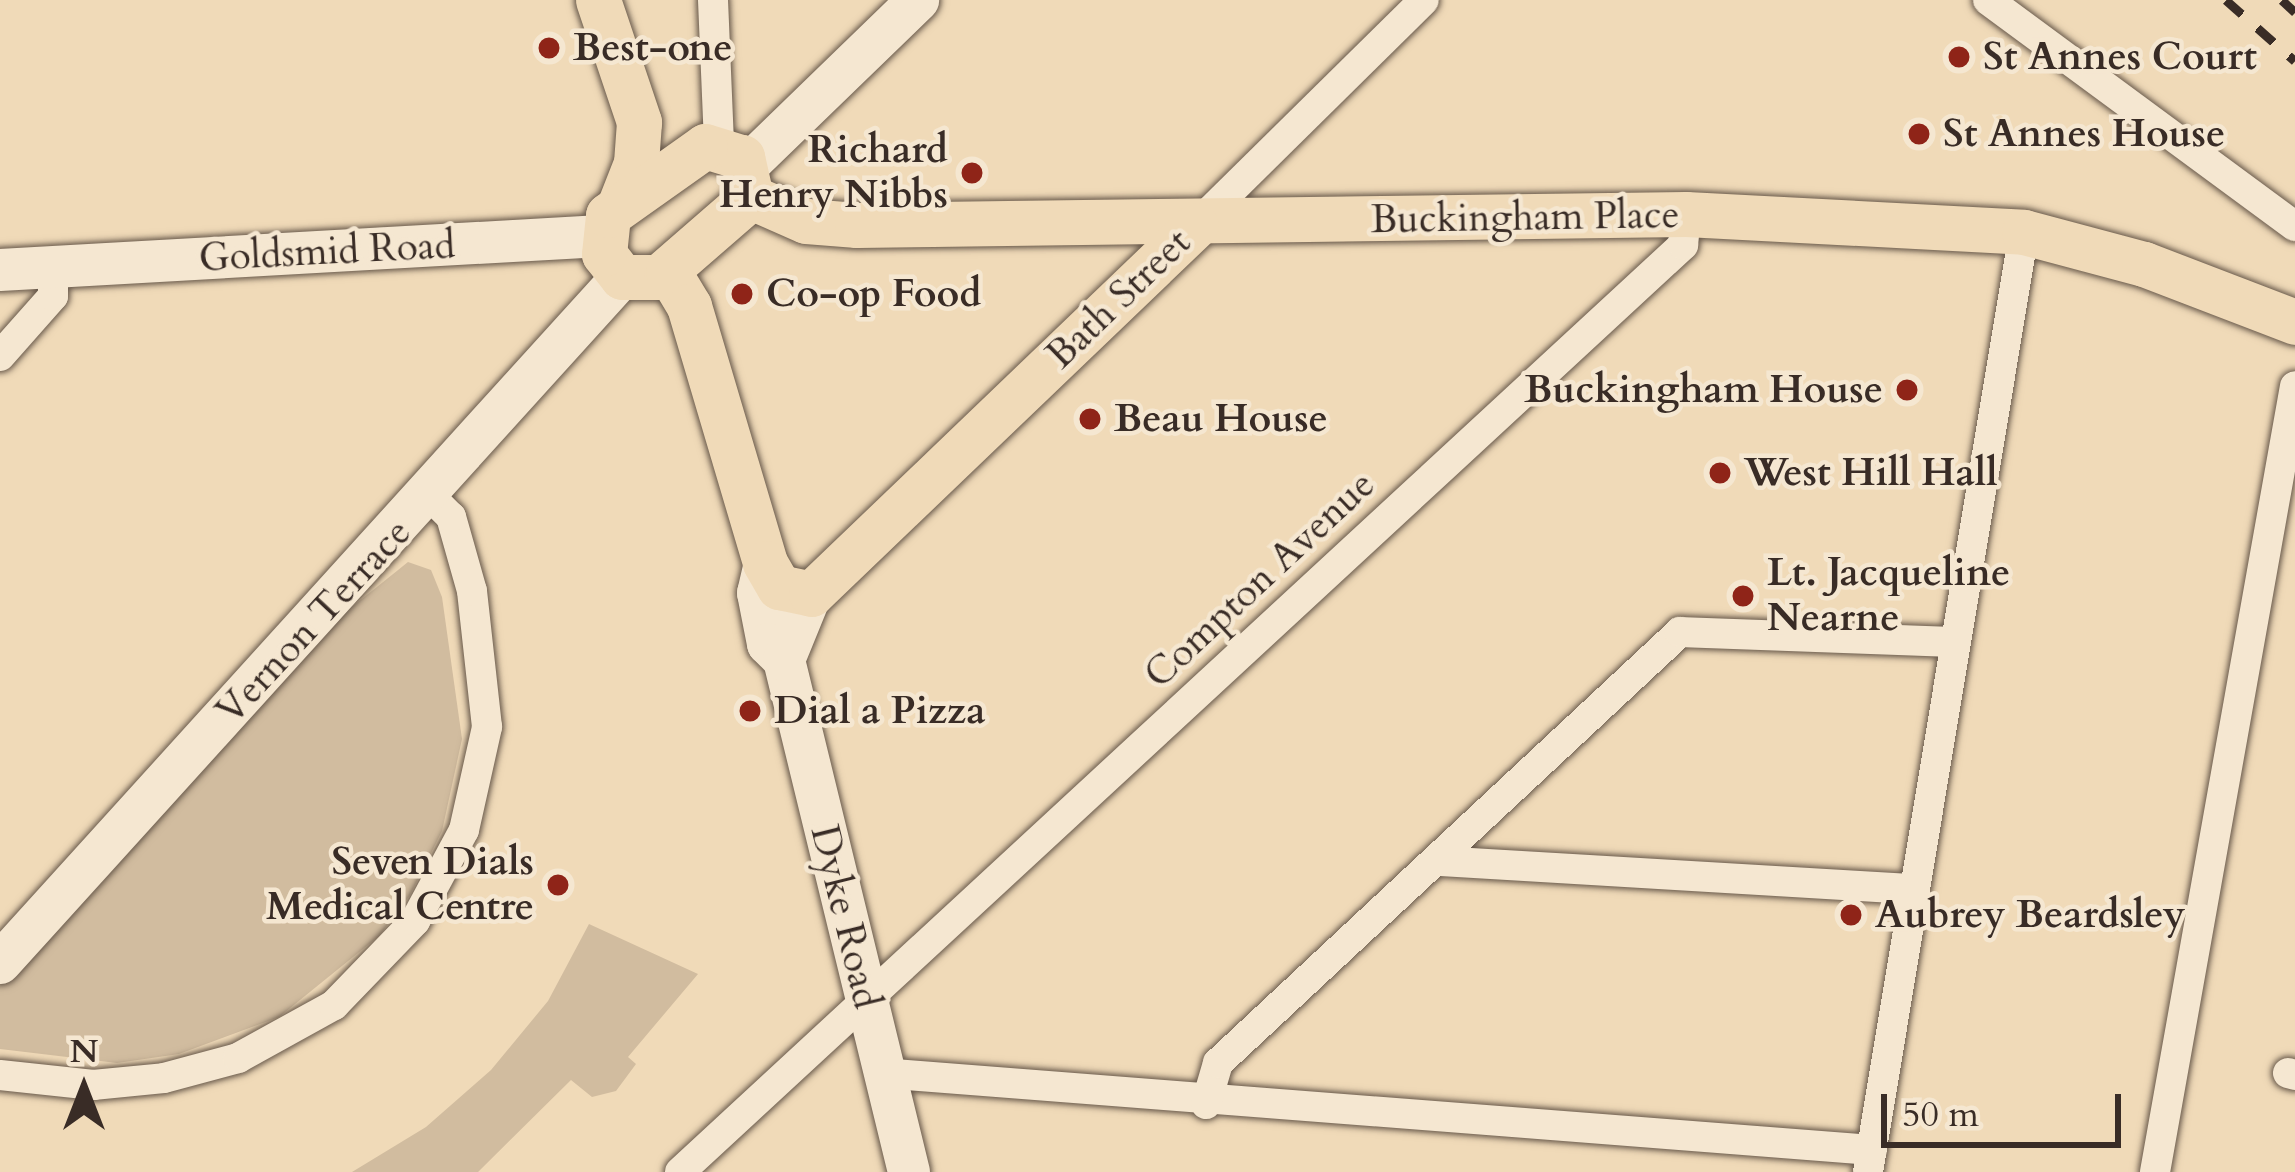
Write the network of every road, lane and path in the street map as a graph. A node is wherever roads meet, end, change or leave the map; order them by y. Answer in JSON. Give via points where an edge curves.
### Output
{"nodes":[{"id":1,"x":598,"y":0,"type":"edge"},
{"id":2,"x":713,"y":0,"type":"edge"},
{"id":3,"x":918,"y":0,"type":"edge"},
{"id":4,"x":1424,"y":0,"type":"edge"},
{"id":5,"x":1988,"y":0,"type":"edge"},
{"id":6,"x":639,"y":122,"type":"junction"},
{"id":7,"x":727,"y":164,"type":"junction"},
{"id":8,"x":1686,"y":214,"type":"junction"},
{"id":9,"x":611,"y":219,"type":"junction"},
{"id":10,"x":1196,"y":225,"type":"junction"},
{"id":11,"x":2295,"y":226,"type":"edge"},
{"id":12,"x":1112,"y":227,"type":"junction"},
{"id":13,"x":2024,"y":232,"type":"junction"},
{"id":14,"x":53,"y":267,"type":"junction"},
{"id":15,"x":0,"y":270,"type":"edge"},
{"id":16,"x":668,"y":271,"type":"junction"},
{"id":17,"x":622,"y":277,"type":"junction"},
{"id":18,"x":1131,"y":281,"type":"junction"},
{"id":19,"x":2295,"y":322,"type":"edge"},
{"id":20,"x":0,"y":356,"type":"edge"},
{"id":21,"x":2295,"y":386,"type":"edge"},
{"id":22,"x":430,"y":496,"type":"junction"},
{"id":23,"x":765,"y":563,"type":"junction"},
{"id":24,"x":812,"y":594,"type":"junction"},
{"id":25,"x":1952,"y":642,"type":"junction"},
{"id":26,"x":784,"y":660,"type":"junction"},
{"id":27,"x":1439,"y":861,"type":"junction"},
{"id":28,"x":1912,"y":889,"type":"junction"},
{"id":29,"x":0,"y":963,"type":"edge"},
{"id":30,"x":866,"y":994,"type":"junction"},
{"id":31,"x":881,"y":1073,"type":"junction"},
{"id":32,"x":0,"y":1075,"type":"edge"},
{"id":33,"x":1206,"y":1104,"type":"junction"},
{"id":34,"x":1870,"y":1161,"type":"edge"},
{"id":35,"x":680,"y":1172,"type":"edge"},
{"id":36,"x":909,"y":1172,"type":"edge"},
{"id":37,"x":2155,"y":1172,"type":"edge"}],
"edges":[{"from":1,"to":6,"type":"main road"},
{"from":2,"to":7,"type":"street"},
{"from":3,"to":7,"type":"main road"},
{"from":4,"to":10,"type":"street","name":"Bath Street"},
{"from":5,"to":11,"type":"street"},
{"from":6,"to":7,"type":"main road"},
{"from":6,"to":9,"type":"main road","via":[[636,163]]},
{"from":7,"to":9,"type":"main road"},
{"from":7,"to":12,"type":"main road","name":"Buckingham Place","via":[[806,221]]},
{"from":7,"to":16,"type":"main road"},
{"from":8,"to":10,"type":"main road","name":"Buckingham Place"},
{"from":8,"to":13,"type":"main road","name":"Buckingham Place"},
{"from":8,"to":30,"type":"street","name":"Compton Avenue","via":[[1683,245]]},
{"from":9,"to":14,"type":"main road","name":"Goldsmid Road"},
{"from":9,"to":17,"type":"main road","via":[[604,254]]},
{"from":10,"to":12,"type":"main road","name":"Buckingham Place","via":[[1124,217]]},
{"from":10,"to":18,"type":"main road","name":"Bath Street"},
{"from":12,"to":18,"type":"main road","via":[[1132,252]]},
{"from":13,"to":19,"type":"main road","name":"Buckingham Place","via":[[2144,264]]},
{"from":13,"to":25,"type":"street"},
{"from":14,"to":15,"type":"main road","name":"Goldsmid Road"},
{"from":14,"to":20,"type":"street","via":[[52,296]]},
{"from":16,"to":17,"type":"main road","via":[[650,280]]},
{"from":16,"to":23,"type":"main road","name":"Dyke Road","via":[[694,322]]},
{"from":17,"to":22,"type":"main road","name":"Vernon Terrace"},
{"from":18,"to":24,"type":"main road","name":"Bath Street","via":[[926,492]]},
{"from":21,"to":37,"type":"street"},
{"from":22,"to":29,"type":"main road","name":"Vernon Terrace"},
{"from":22,"to":32,"type":"street","via":[[451,517],[472,591],[487,727],[464,830],[415,922],[334,1005],[238,1058],[164,1078],[93,1084]]},
{"from":23,"to":24,"type":"main road","via":[[779,587]]},
{"from":23,"to":26,"type":"main road","name":"Dyke Road","via":[[758,593],[768,644]]},
{"from":24,"to":26,"type":"main road"},
{"from":25,"to":27,"type":"street","via":[[1679,632]]},
{"from":25,"to":28,"type":"street"},
{"from":26,"to":30,"type":"main road","name":"Dyke Road"},
{"from":27,"to":28,"type":"street"},
{"from":27,"to":33,"type":"street","via":[[1218,1063]]},
{"from":28,"to":34,"type":"street"},
{"from":30,"to":31,"type":"main road","name":"Dyke Road"},
{"from":30,"to":35,"type":"street","name":"Compton Avenue"},
{"from":31,"to":33,"type":"street"},
{"from":31,"to":36,"type":"main road","name":"Dyke Road"},
{"from":33,"to":34,"type":"street"}]}
